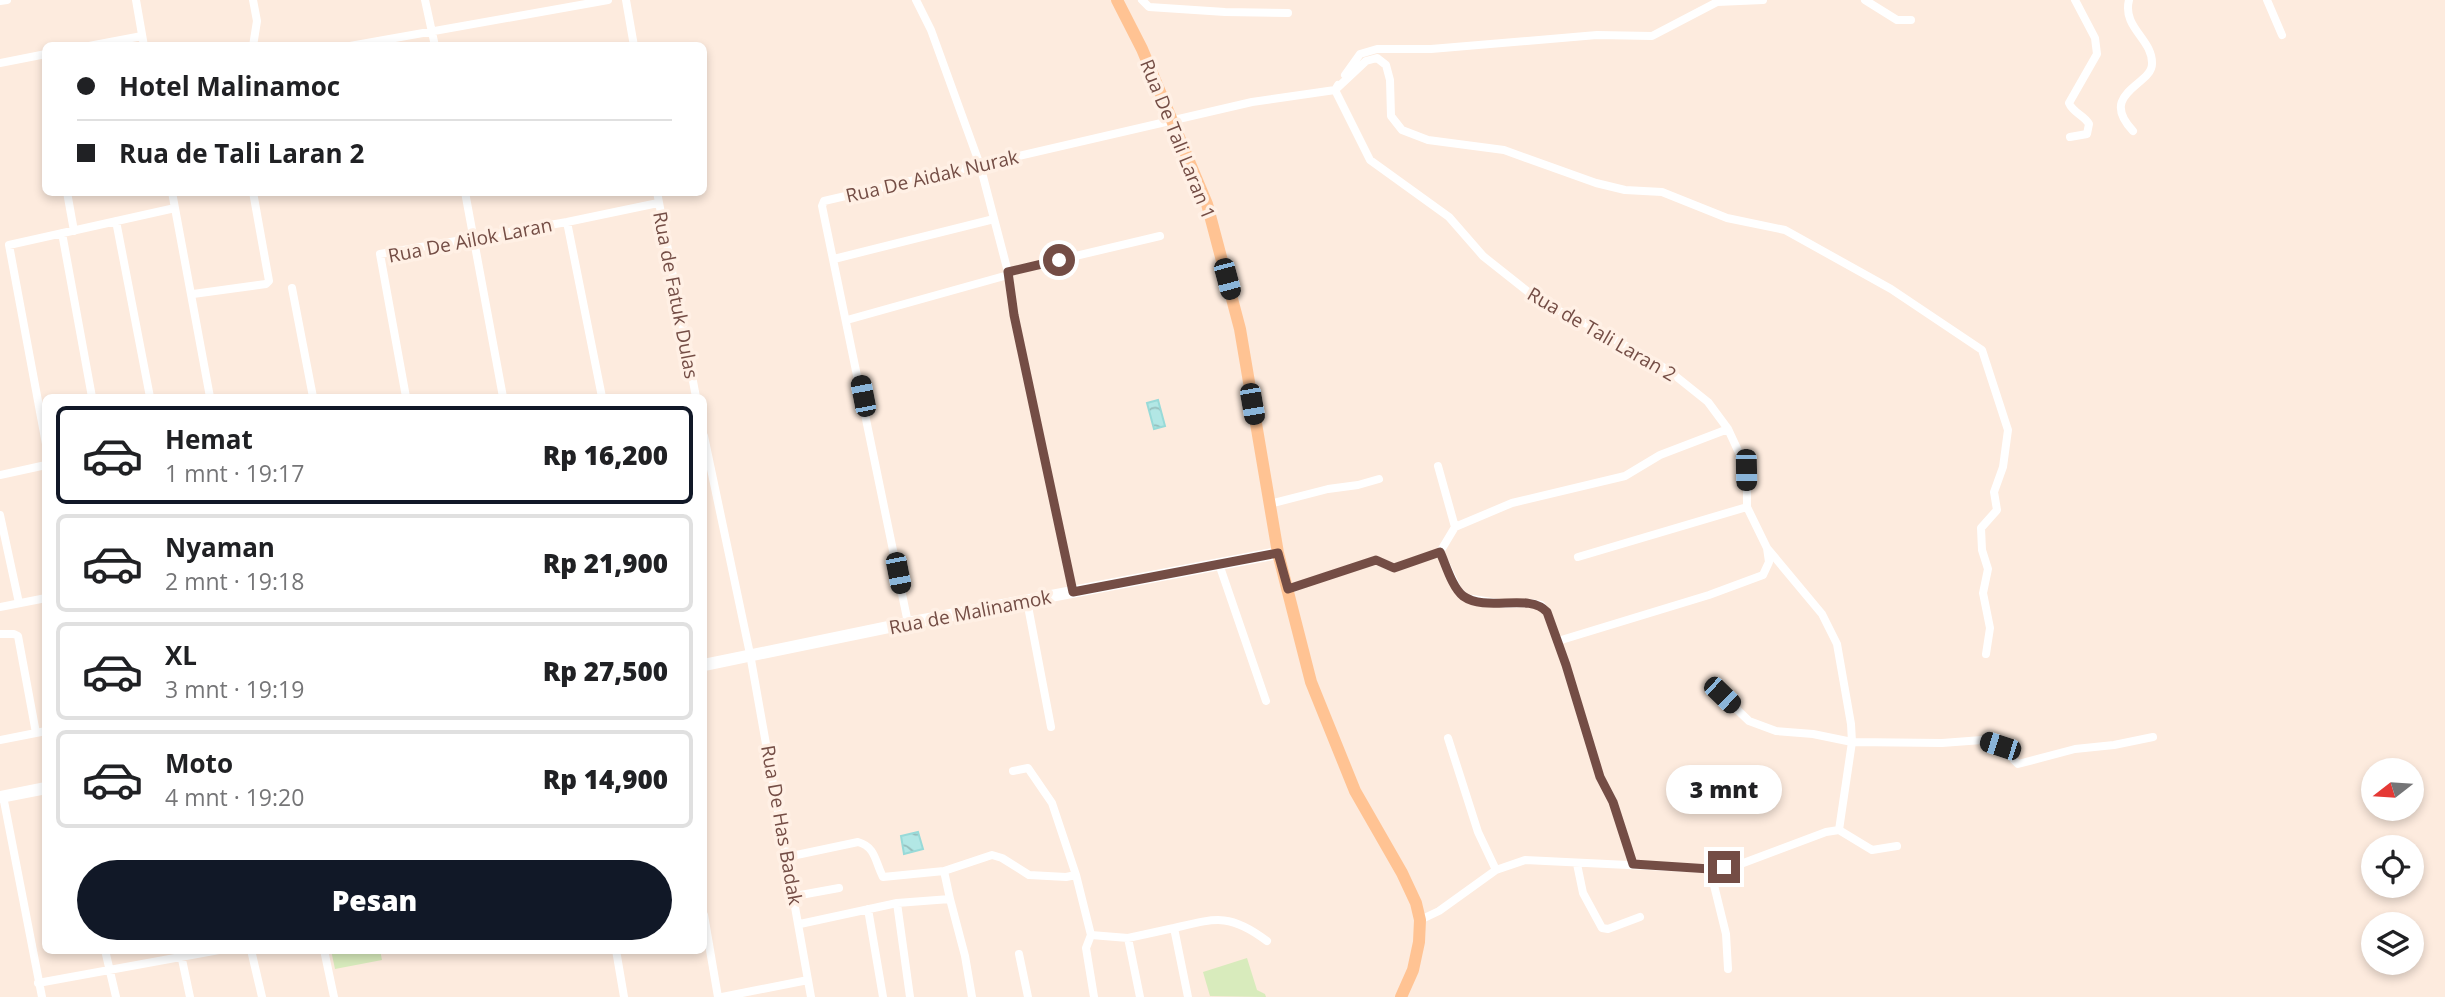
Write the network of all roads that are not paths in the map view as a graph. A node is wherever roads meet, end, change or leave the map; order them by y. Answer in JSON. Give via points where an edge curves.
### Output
{"nodes":[{"id":1,"x":7,"y":0,"type":"edge"},
{"id":2,"x":136,"y":0,"type":"edge"},
{"id":3,"x":253,"y":0,"type":"edge"},
{"id":4,"x":425,"y":0,"type":"edge"},
{"id":5,"x":608,"y":0,"type":"edge"},
{"id":6,"x":625,"y":0,"type":"edge"},
{"id":7,"x":916,"y":0,"type":"edge"},
{"id":8,"x":1117,"y":0,"type":"edge"},
{"id":9,"x":1142,"y":0,"type":"edge"},
{"id":10,"x":1763,"y":0,"type":"edge"},
{"id":11,"x":1865,"y":0,"type":"edge"},
{"id":12,"x":2075,"y":0,"type":"edge"},
{"id":13,"x":2129,"y":0,"type":"edge"},
{"id":14,"x":2267,"y":0,"type":"edge"},
{"id":15,"x":0,"y":1,"type":"edge"},
{"id":16,"x":1719,"y":1,"type":"edge"},
{"id":17,"x":1289,"y":13,"type":"dead end"},
{"id":18,"x":1911,"y":20,"type":"dead end"},
{"id":19,"x":432,"y":29,"type":"junction"},
{"id":20,"x":2282,"y":35,"type":"dead end"},
{"id":21,"x":142,"y":36,"type":"junction"},
{"id":22,"x":110,"y":42,"type":"edge"},
{"id":23,"x":143,"y":42,"type":"edge"},
{"id":24,"x":254,"y":42,"type":"edge"},
{"id":25,"x":369,"y":42,"type":"edge"},
{"id":26,"x":435,"y":42,"type":"edge"},
{"id":27,"x":634,"y":42,"type":"edge"},
{"id":28,"x":42,"y":55,"type":"edge"},
{"id":29,"x":0,"y":63,"type":"edge"},
{"id":30,"x":1335,"y":90,"type":"junction"},
{"id":31,"x":1173,"y":121,"type":"junction"},
{"id":32,"x":2133,"y":131,"type":"dead end"},
{"id":33,"x":2070,"y":137,"type":"dead end"},
{"id":34,"x":980,"y":165,"type":"junction"},
{"id":35,"x":68,"y":196,"type":"edge"},
{"id":36,"x":173,"y":196,"type":"edge"},
{"id":37,"x":254,"y":196,"type":"edge"},
{"id":38,"x":466,"y":196,"type":"edge"},
{"id":39,"x":657,"y":196,"type":"edge"},
{"id":40,"x":658,"y":203,"type":"junction"},
{"id":41,"x":175,"y":208,"type":"junction"},
{"id":42,"x":994,"y":219,"type":"junction"},
{"id":43,"x":116,"y":221,"type":"junction"},
{"id":44,"x":567,"y":222,"type":"junction"},
{"id":45,"x":74,"y":231,"type":"junction"},
{"id":46,"x":62,"y":233,"type":"junction"},
{"id":47,"x":1160,"y":236,"type":"dead end"},
{"id":48,"x":475,"y":239,"type":"junction"},
{"id":49,"x":834,"y":259,"type":"junction"},
{"id":50,"x":1008,"y":274,"type":"junction"},
{"id":51,"x":292,"y":288,"type":"dead end"},
{"id":52,"x":193,"y":294,"type":"junction"},
{"id":53,"x":847,"y":320,"type":"junction"},
{"id":54,"x":91,"y":394,"type":"edge"},
{"id":55,"x":149,"y":394,"type":"edge"},
{"id":56,"x":210,"y":394,"type":"edge"},
{"id":57,"x":312,"y":394,"type":"edge"},
{"id":58,"x":405,"y":394,"type":"edge"},
{"id":59,"x":502,"y":394,"type":"edge"},
{"id":60,"x":601,"y":394,"type":"edge"},
{"id":61,"x":695,"y":394,"type":"edge"},
{"id":62,"x":42,"y":423,"type":"edge"},
{"id":63,"x":1728,"y":429,"type":"junction"},
{"id":64,"x":707,"y":450,"type":"edge"},
{"id":65,"x":42,"y":466,"type":"edge"},
{"id":66,"x":1438,"y":466,"type":"dead end"},
{"id":67,"x":0,"y":475,"type":"edge"},
{"id":68,"x":1379,"y":479,"type":"dead end"},
{"id":69,"x":1270,"y":504,"type":"junction"},
{"id":70,"x":1747,"y":507,"type":"junction"},
{"id":71,"x":0,"y":515,"type":"edge"},
{"id":72,"x":1455,"y":527,"type":"junction"},
{"id":73,"x":1767,"y":548,"type":"junction"},
{"id":74,"x":1440,"y":552,"type":"junction"},
{"id":75,"x":1278,"y":553,"type":"junction"},
{"id":76,"x":1578,"y":557,"type":"dead end"},
{"id":77,"x":1219,"y":564,"type":"junction"},
{"id":78,"x":1288,"y":589,"type":"junction"},
{"id":79,"x":1073,"y":592,"type":"junction"},
{"id":80,"x":42,"y":599,"type":"edge"},
{"id":81,"x":1027,"y":601,"type":"junction"},
{"id":82,"x":19,"y":603,"type":"junction"},
{"id":83,"x":0,"y":607,"type":"edge"},
{"id":84,"x":908,"y":623,"type":"junction"},
{"id":85,"x":0,"y":634,"type":"edge"},
{"id":86,"x":1558,"y":641,"type":"junction"},
{"id":87,"x":750,"y":654,"type":"junction"},
{"id":88,"x":1986,"y":654,"type":"dead end"},
{"id":89,"x":707,"y":664,"type":"edge"},
{"id":90,"x":1714,"y":683,"type":"dead end"},
{"id":91,"x":1266,"y":701,"type":"dead end"},
{"id":92,"x":1051,"y":727,"type":"dead end"},
{"id":93,"x":41,"y":732,"type":"edge"},
{"id":94,"x":2153,"y":737,"type":"dead end"},
{"id":95,"x":1448,"y":738,"type":"dead end"},
{"id":96,"x":0,"y":740,"type":"edge"},
{"id":97,"x":1852,"y":742,"type":"junction"},
{"id":98,"x":1013,"y":771,"type":"dead end"},
{"id":99,"x":42,"y":789,"type":"edge"},
{"id":100,"x":2,"y":797,"type":"edge"},
{"id":101,"x":1839,"y":830,"type":"junction"},
{"id":102,"x":1898,"y":846,"type":"dead end"},
{"id":103,"x":787,"y":857,"type":"junction"},
{"id":104,"x":1577,"y":864,"type":"junction"},
{"id":105,"x":1633,"y":864,"type":"junction"},
{"id":106,"x":1710,"y":869,"type":"junction"},
{"id":107,"x":1496,"y":870,"type":"junction"},
{"id":108,"x":944,"y":872,"type":"junction"},
{"id":109,"x":1076,"y":875,"type":"junction"},
{"id":110,"x":839,"y":888,"type":"dead end"},
{"id":111,"x":795,"y":896,"type":"junction"},
{"id":112,"x":950,"y":899,"type":"junction"},
{"id":113,"x":897,"y":904,"type":"junction"},
{"id":114,"x":868,"y":909,"type":"junction"},
{"id":115,"x":1640,"y":917,"type":"dead end"},
{"id":116,"x":1420,"y":920,"type":"junction"},
{"id":117,"x":800,"y":924,"type":"junction"},
{"id":118,"x":1174,"y":928,"type":"junction"},
{"id":119,"x":707,"y":930,"type":"edge"},
{"id":120,"x":1091,"y":935,"type":"junction"},
{"id":121,"x":1128,"y":937,"type":"junction"},
{"id":122,"x":1267,"y":941,"type":"dead end"},
{"id":123,"x":106,"y":954,"type":"edge"},
{"id":124,"x":180,"y":954,"type":"edge"},
{"id":125,"x":252,"y":954,"type":"edge"},
{"id":126,"x":325,"y":954,"type":"edge"},
{"id":127,"x":617,"y":954,"type":"edge"},
{"id":128,"x":1019,"y":954,"type":"dead end"},
{"id":129,"x":1728,"y":969,"type":"dead end"},
{"id":130,"x":109,"y":970,"type":"junction"},
{"id":131,"x":808,"y":980,"type":"junction"},
{"id":132,"x":38,"y":983,"type":"junction"},
{"id":133,"x":42,"y":997,"type":"edge"},
{"id":134,"x":116,"y":997,"type":"edge"},
{"id":135,"x":190,"y":997,"type":"edge"},
{"id":136,"x":262,"y":997,"type":"edge"},
{"id":137,"x":334,"y":997,"type":"edge"},
{"id":138,"x":624,"y":997,"type":"edge"},
{"id":139,"x":720,"y":997,"type":"edge"},
{"id":140,"x":811,"y":997,"type":"edge"},
{"id":141,"x":883,"y":997,"type":"edge"},
{"id":142,"x":910,"y":997,"type":"edge"},
{"id":143,"x":972,"y":997,"type":"edge"},
{"id":144,"x":1028,"y":997,"type":"edge"},
{"id":145,"x":1094,"y":997,"type":"edge"},
{"id":146,"x":1140,"y":997,"type":"edge"},
{"id":147,"x":1188,"y":997,"type":"edge"},
{"id":148,"x":1401,"y":997,"type":"edge"}],
"edges":[{"from":1,"to":15,"type":"street"},
{"from":2,"to":21,"type":"street"},
{"from":3,"to":24,"type":"street","via":[[257,21]]},
{"from":4,"to":19,"type":"street"},
{"from":5,"to":19,"type":"street"},
{"from":6,"to":27,"type":"street"},
{"from":7,"to":34,"type":"street"},
{"from":8,"to":31,"type":"main road","name":"Rua De Tali Laran 1"},
{"from":9,"to":17,"type":"street","via":[[1149,7]]},
{"from":10,"to":16,"type":"street"},
{"from":11,"to":18,"type":"street","via":[[1898,20]]},
{"from":12,"to":33,"type":"street","via":[[2095,38],[2097,54],[2069,103],[2089,124],[2087,134]]},
{"from":13,"to":32,"type":"street","via":[[2129,19],[2152,64],[2120,107]]},
{"from":14,"to":20,"type":"street"},
{"from":16,"to":30,"type":"street","via":[[1652,36],[1598,35],[1431,50],[1377,49],[1360,54]]},
{"from":19,"to":25,"type":"street"},
{"from":19,"to":26,"type":"street"},
{"from":21,"to":22,"type":"street"},
{"from":21,"to":23,"type":"street"},
{"from":28,"to":29,"type":"street"},
{"from":30,"to":31,"type":"street","name":"Rua De Aidak Nurak","via":[[1252,102]]},
{"from":30,"to":63,"type":"street","name":"Rua de Tali Laran 2","via":[[1370,160],[1449,217],[1483,256],[1541,302],[1668,370],[1708,402]]},
{"from":30,"to":88,"type":"street","via":[[1366,61],[1377,58],[1386,65],[1391,116],[1402,130],[1428,140],[1504,150],[1596,183],[1662,192],[1727,218],[1786,230],[1891,289],[1982,350],[2008,430],[1994,492],[1997,510],[1981,528],[1988,569],[1983,593],[1990,628]]},
{"from":31,"to":34,"type":"street","name":"Rua De Aidak Nurak"},
{"from":31,"to":69,"type":"main road","name":"Rua De Tali Laran 1","via":[[1207,204],[1240,329]]},
{"from":34,"to":42,"type":"street"},
{"from":34,"to":49,"type":"street","name":"Rua De Aidak Nurak","via":[[824,201]]},
{"from":35,"to":45,"type":"street"},
{"from":36,"to":41,"type":"street"},
{"from":37,"to":52,"type":"street","via":[[269,281]]},
{"from":38,"to":48,"type":"street"},
{"from":39,"to":40,"type":"street","name":"Rua de Fatuk Dulas"},
{"from":40,"to":44,"type":"street","name":"Rua De Ailok Laran"},
{"from":40,"to":61,"type":"street","name":"Rua de Fatuk Dulas"},
{"from":41,"to":43,"type":"street"},
{"from":41,"to":52,"type":"street"},
{"from":42,"to":49,"type":"street"},
{"from":42,"to":50,"type":"street"},
{"from":43,"to":45,"type":"street"},
{"from":43,"to":55,"type":"street"},
{"from":44,"to":48,"type":"street","name":"Rua De Ailok Laran"},
{"from":44,"to":60,"type":"street"},
{"from":45,"to":46,"type":"street"},
{"from":46,"to":54,"type":"street"},
{"from":46,"to":62,"type":"street","via":[[8,248]]},
{"from":47,"to":50,"type":"street"},
{"from":48,"to":58,"type":"street","name":"Rua De Ailok Laran","via":[[380,254]]},
{"from":48,"to":59,"type":"street"},
{"from":49,"to":53,"type":"street","name":"Rua De Aidak Nurak"},
{"from":50,"to":53,"type":"street"},
{"from":50,"to":79,"type":"street"},
{"from":51,"to":57,"type":"street"},
{"from":52,"to":56,"type":"street"},
{"from":53,"to":84,"type":"street","name":"Rua De Aidak Nurak"},
{"from":63,"to":70,"type":"street","name":"Rua de Tali Laran 2","via":[[1746,470]]},
{"from":63,"to":72,"type":"street","via":[[1660,455],[1625,476],[1512,503]]},
{"from":64,"to":87,"type":"street"},
{"from":65,"to":67,"type":"street"},
{"from":66,"to":72,"type":"street"},
{"from":68,"to":69,"type":"street"},
{"from":69,"to":75,"type":"main road","name":"Rua De Tali Laran 1"},
{"from":70,"to":73,"type":"street","name":"Rua de Tali Laran 2"},
{"from":70,"to":76,"type":"street"},
{"from":71,"to":82,"type":"street"},
{"from":72,"to":74,"type":"street"},
{"from":73,"to":86,"type":"street","via":[[1769,562],[1763,575]]},
{"from":73,"to":97,"type":"street","name":"Rua de Tali Laran 2","via":[[1822,614],[1837,645]]},
{"from":74,"to":78,"type":"street","via":[[1394,568],[1376,560]]},
{"from":74,"to":86,"type":"street","via":[[1466,598],[1541,605]]},
{"from":75,"to":77,"type":"street","name":"Rua de Malinamok"},
{"from":75,"to":78,"type":"main road","name":"Rua De Tali Laran 1"},
{"from":77,"to":79,"type":"street","name":"Rua de Malinamok"},
{"from":77,"to":91,"type":"street"},
{"from":78,"to":116,"type":"main road","name":"Rua De Tali Laran 1","via":[[1311,682],[1346,772],[1410,888]]},
{"from":79,"to":81,"type":"street","name":"Rua de Malinamok"},
{"from":80,"to":82,"type":"street"},
{"from":81,"to":84,"type":"street","name":"Rua de Malinamok"},
{"from":81,"to":92,"type":"street"},
{"from":82,"to":83,"type":"street"},
{"from":84,"to":87,"type":"street","name":"Rua de Malinamok"},
{"from":85,"to":93,"type":"street","via":[[18,636]]},
{"from":86,"to":105,"type":"street","via":[[1600,777]]},
{"from":87,"to":89,"type":"street","name":"Rua de Malinamok"},
{"from":87,"to":103,"type":"street","name":"Rua De Has Badak"},
{"from":90,"to":97,"type":"street","via":[[1749,721],[1776,731]]},
{"from":93,"to":96,"type":"street"},
{"from":94,"to":97,"type":"street","via":[[2075,749],[2018,764],[2000,746],[1982,740]]},
{"from":95,"to":107,"type":"street","via":[[1478,832]]},
{"from":97,"to":101,"type":"street","name":"Rua de Tali Laran 2"},
{"from":98,"to":109,"type":"street","via":[[1028,768],[1052,803]]},
{"from":99,"to":100,"type":"street"},
{"from":100,"to":132,"type":"street"},
{"from":101,"to":102,"type":"street","via":[[1872,850]]},
{"from":101,"to":106,"type":"street"},
{"from":103,"to":108,"type":"street","via":[[858,842],[873,851],[883,877]]},
{"from":103,"to":111,"type":"street","name":"Rua De Has Badak"},
{"from":104,"to":105,"type":"street"},
{"from":104,"to":107,"type":"street","via":[[1525,860]]},
{"from":104,"to":115,"type":"street","via":[[1583,893],[1602,928]]},
{"from":105,"to":106,"type":"street"},
{"from":106,"to":129,"type":"street","via":[[1726,934]]},
{"from":107,"to":116,"type":"street"},
{"from":108,"to":109,"type":"street","via":[[992,855],[1029,875]]},
{"from":108,"to":112,"type":"street"},
{"from":109,"to":120,"type":"street"},
{"from":110,"to":111,"type":"street"},
{"from":111,"to":117,"type":"street","name":"Rua De Has Badak"},
{"from":112,"to":113,"type":"street"},
{"from":112,"to":143,"type":"street"},
{"from":113,"to":114,"type":"street"},
{"from":113,"to":142,"type":"street"},
{"from":114,"to":117,"type":"street"},
{"from":114,"to":141,"type":"street"},
{"from":116,"to":148,"type":"main road","via":[[1419,942]]},
{"from":117,"to":131,"type":"street","name":"Rua De Has Badak"},
{"from":118,"to":121,"type":"street"},
{"from":118,"to":122,"type":"street","via":[[1219,919],[1250,928]]},
{"from":118,"to":147,"type":"street"},
{"from":119,"to":139,"type":"street"},
{"from":120,"to":121,"type":"street"},
{"from":120,"to":145,"type":"street","via":[[1086,948]]},
{"from":121,"to":146,"type":"street"},
{"from":123,"to":130,"type":"street"},
{"from":124,"to":130,"type":"street"},
{"from":124,"to":135,"type":"street"},
{"from":125,"to":136,"type":"street"},
{"from":126,"to":137,"type":"street"},
{"from":127,"to":138,"type":"street"},
{"from":128,"to":144,"type":"street"},
{"from":130,"to":132,"type":"street"},
{"from":130,"to":134,"type":"street"},
{"from":131,"to":139,"type":"street"},
{"from":131,"to":140,"type":"street","name":"Rua De Has Badak"},
{"from":132,"to":133,"type":"street"}]}
